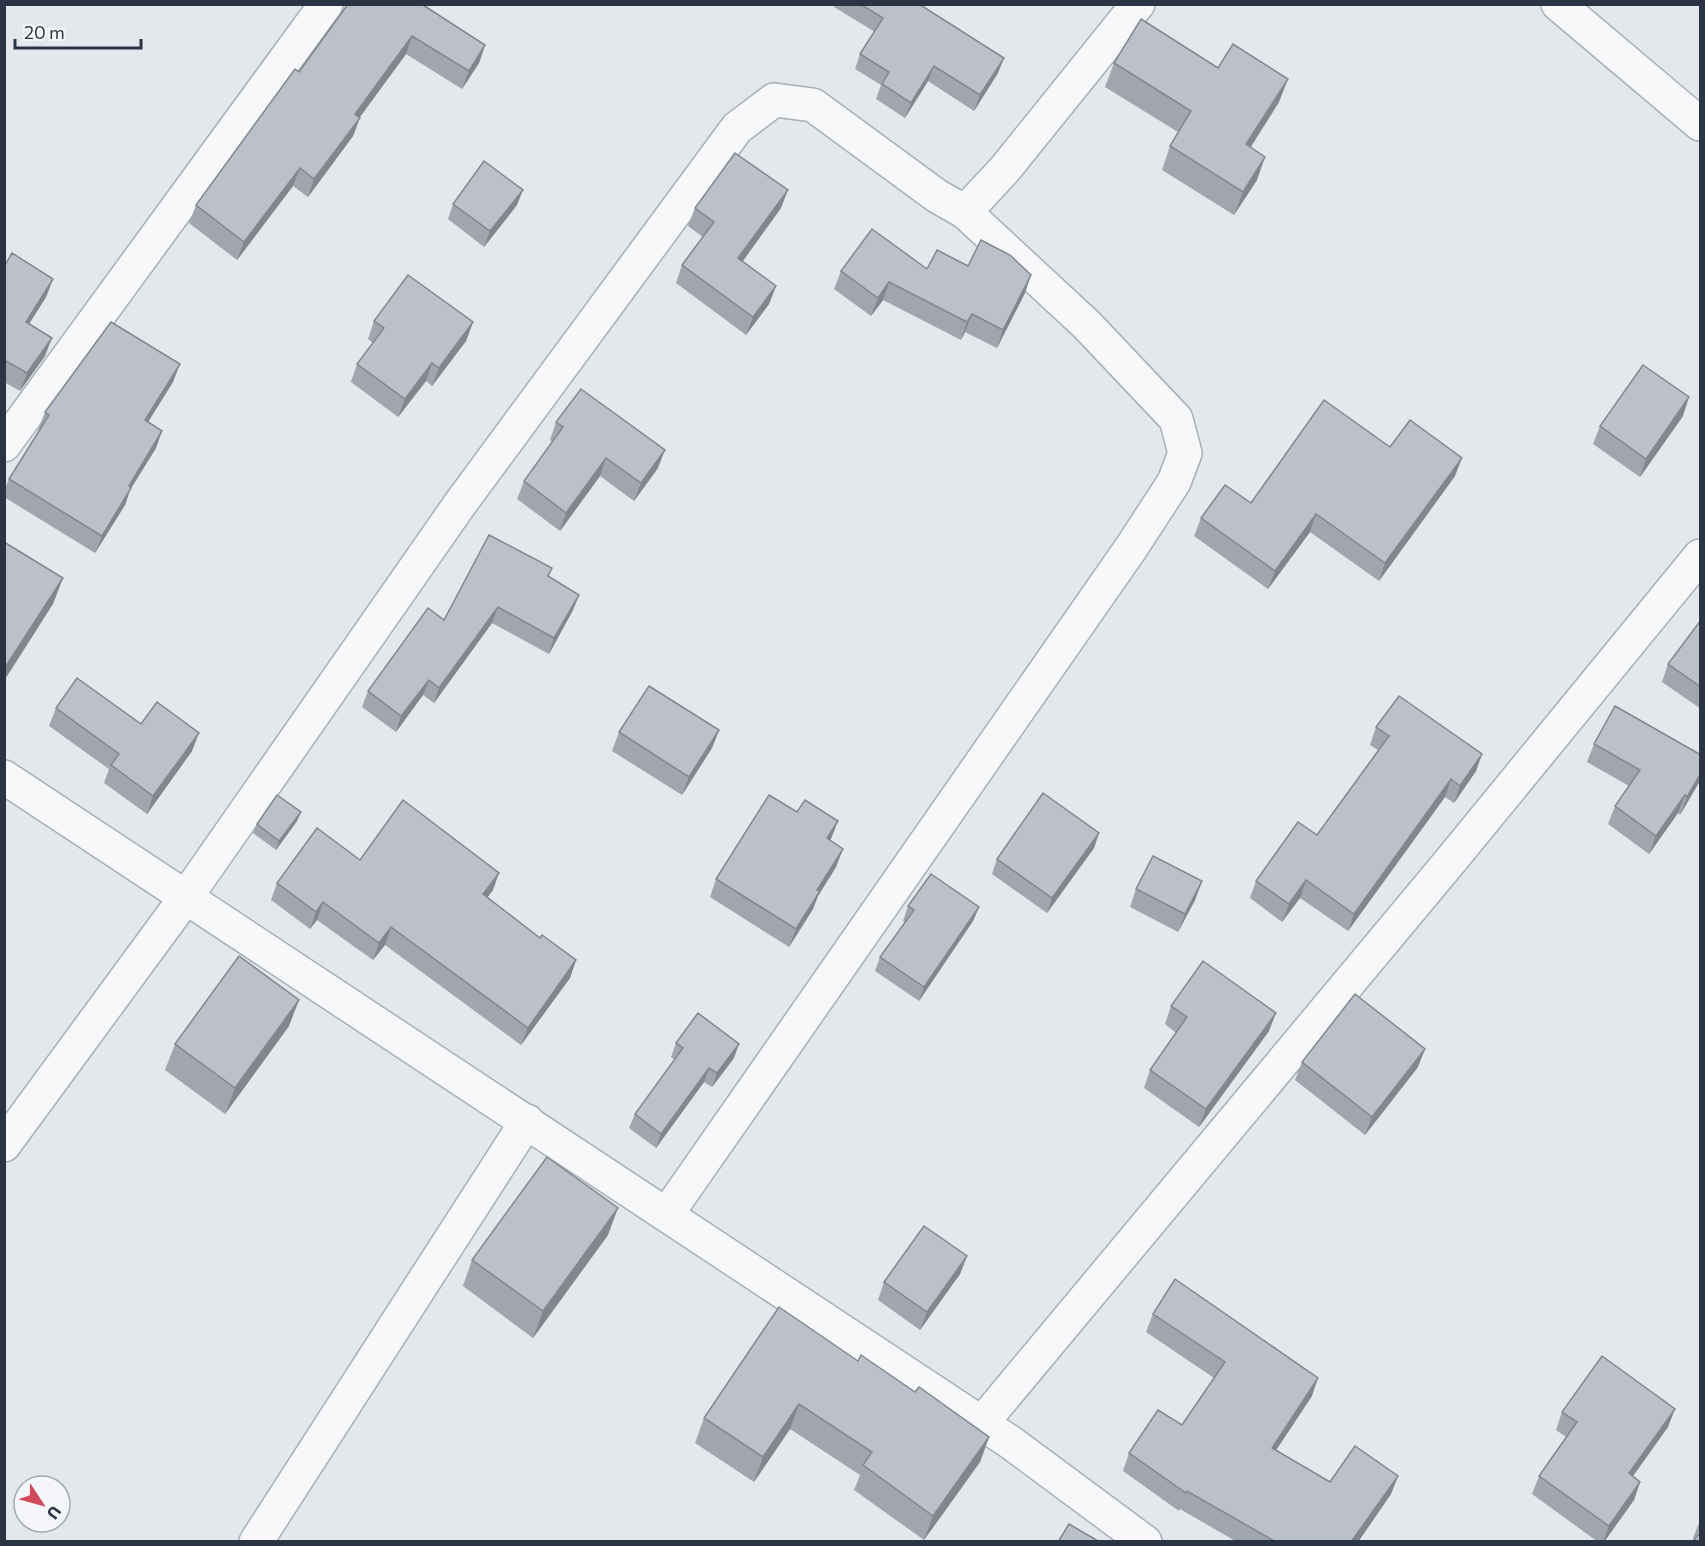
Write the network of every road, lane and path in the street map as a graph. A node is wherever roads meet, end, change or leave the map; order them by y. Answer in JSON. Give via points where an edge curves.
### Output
{"nodes":[{"id":1,"x":326,"y":4,"type":"edge"},
{"id":2,"x":1138,"y":4,"type":"edge"},
{"id":3,"x":1558,"y":4,"type":"edge"},
{"id":4,"x":1701,"y":124,"type":"edge"},
{"id":5,"x":965,"y":212,"type":"junction"},
{"id":6,"x":4,"y":445,"type":"edge"},
{"id":7,"x":1701,"y":556,"type":"edge"},
{"id":8,"x":4,"y":777,"type":"edge"},
{"id":9,"x":186,"y":897,"type":"junction"},
{"id":10,"x":527,"y":1121,"type":"junction"},
{"id":11,"x":4,"y":1145,"type":"edge"},
{"id":12,"x":667,"y":1214,"type":"junction"},
{"id":13,"x":981,"y":1424,"type":"junction"},
{"id":14,"x":256,"y":1542,"type":"edge"},
{"id":15,"x":1145,"y":1542,"type":"edge"}],
"edges":[{"from":1,"to":6,"type":"street"},
{"from":2,"to":5,"type":"street","via":[[1005,169]]},
{"from":3,"to":4,"type":"street"},
{"from":5,"to":9,"type":"street","via":[[937,196],[813,105],[774,100],[737,128],[460,504]]},
{"from":5,"to":12,"type":"street","via":[[1087,325],[1176,418],[1185,453],[1174,482],[1131,548]]},
{"from":7,"to":13,"type":"street"},
{"from":8,"to":9,"type":"street"},
{"from":9,"to":10,"type":"street"},
{"from":9,"to":11,"type":"street"},
{"from":10,"to":12,"type":"street"},
{"from":10,"to":14,"type":"street"},
{"from":12,"to":13,"type":"street"},
{"from":13,"to":15,"type":"street"}]}
